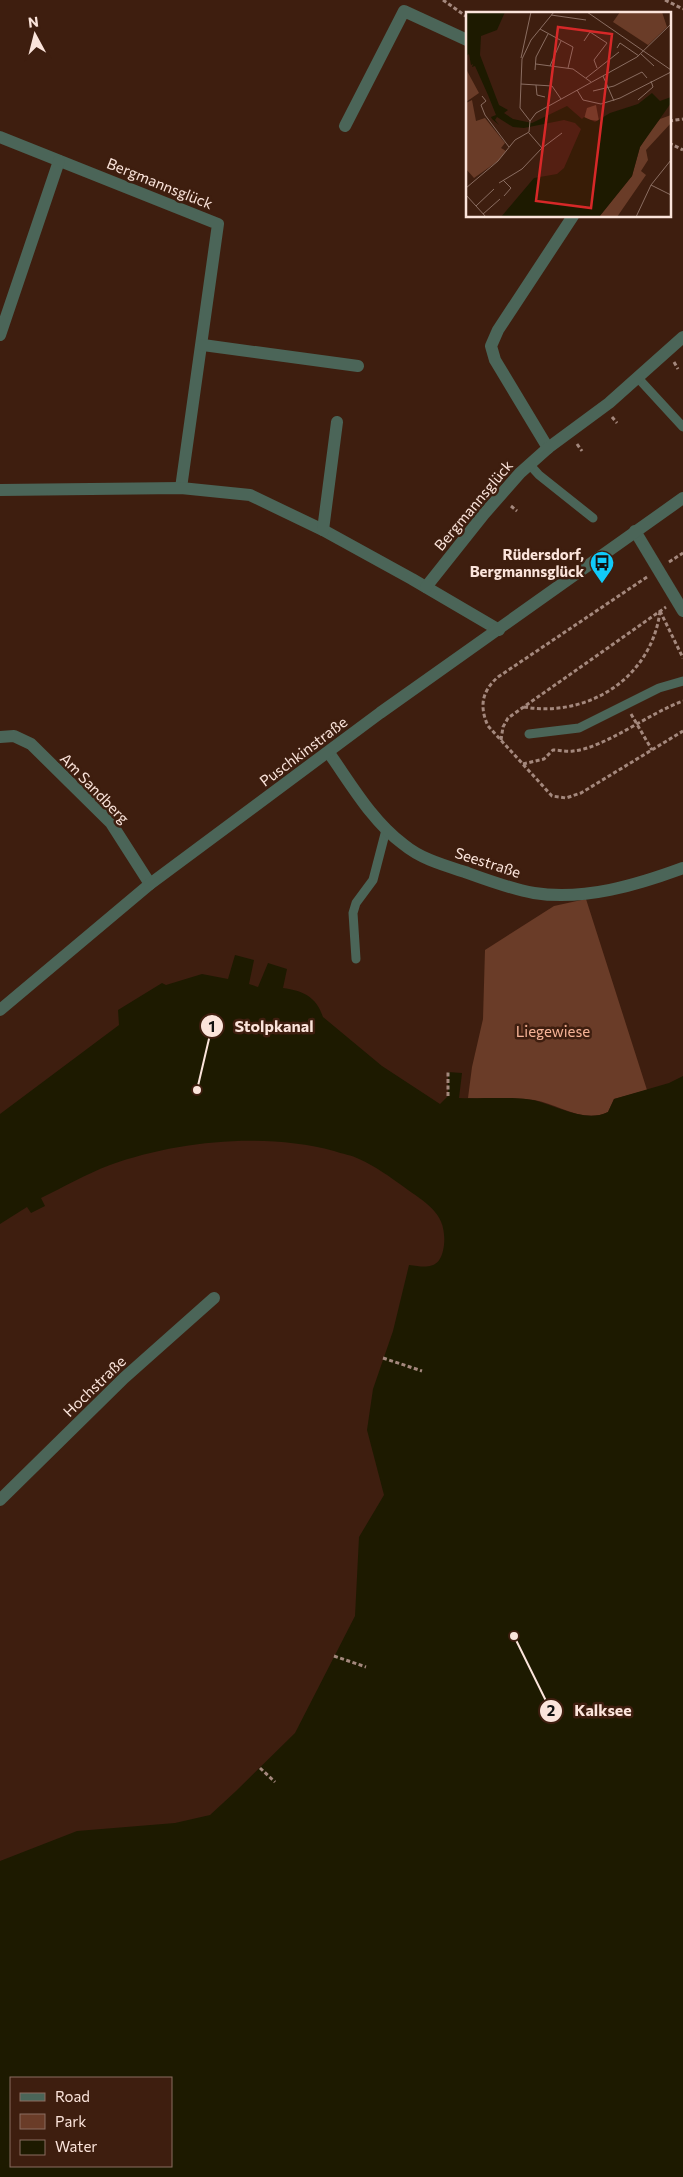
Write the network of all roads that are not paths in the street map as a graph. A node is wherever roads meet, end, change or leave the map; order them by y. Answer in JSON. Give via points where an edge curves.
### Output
{"nodes":[{"id":1,"x":466,"y":40,"type":"edge"},
{"id":2,"x":346,"y":126,"type":"dead end"},
{"id":3,"x":0,"y":137,"type":"edge"},
{"id":4,"x":59,"y":161,"type":"junction"},
{"id":5,"x":572,"y":218,"type":"edge"},
{"id":6,"x":0,"y":335,"type":"edge"},
{"id":7,"x":683,"y":337,"type":"edge"},
{"id":8,"x":202,"y":345,"type":"junction"},
{"id":9,"x":358,"y":366,"type":"dead end"},
{"id":10,"x":638,"y":378,"type":"junction"},
{"id":11,"x":337,"y":422,"type":"dead end"},
{"id":12,"x":683,"y":427,"type":"edge"},
{"id":13,"x":548,"y":448,"type":"junction"},
{"id":14,"x":529,"y":464,"type":"junction"},
{"id":15,"x":181,"y":488,"type":"junction"},
{"id":16,"x":0,"y":490,"type":"edge"},
{"id":17,"x":683,"y":498,"type":"edge"},
{"id":18,"x":593,"y":518,"type":"dead end"},
{"id":19,"x":323,"y":530,"type":"junction"},
{"id":20,"x":635,"y":531,"type":"junction"},
{"id":21,"x":426,"y":587,"type":"junction"},
{"id":22,"x":683,"y":611,"type":"edge"},
{"id":23,"x":499,"y":630,"type":"junction"},
{"id":24,"x":683,"y":681,"type":"edge"},
{"id":25,"x":529,"y":734,"type":"dead end"},
{"id":26,"x":0,"y":737,"type":"edge"},
{"id":27,"x":329,"y":753,"type":"junction"},
{"id":28,"x":386,"y":830,"type":"junction"},
{"id":29,"x":683,"y":868,"type":"edge"},
{"id":30,"x":150,"y":884,"type":"junction"},
{"id":31,"x":356,"y":959,"type":"dead end"},
{"id":32,"x":0,"y":1010,"type":"edge"},
{"id":33,"x":214,"y":1298,"type":"dead end"},
{"id":34,"x":0,"y":1500,"type":"edge"}],
"edges":[{"from":1,"to":2,"type":"street","via":[[404,11]]},
{"from":3,"to":4,"type":"street","name":"Bergmannsglück"},
{"from":4,"to":6,"type":"street"},
{"from":4,"to":8,"type":"street","name":"Bergmannsglück","via":[[218,224]]},
{"from":5,"to":13,"type":"street","via":[[498,330],[491,346],[495,360]]},
{"from":7,"to":10,"type":"street","name":"Bergmannsglück"},
{"from":8,"to":9,"type":"street"},
{"from":8,"to":15,"type":"street","name":"Bergmannsglück"},
{"from":10,"to":12,"type":"lane"},
{"from":10,"to":13,"type":"street","name":"Bergmannsglück"},
{"from":11,"to":19,"type":"street"},
{"from":13,"to":14,"type":"street","name":"Bergmannsglück"},
{"from":14,"to":18,"type":"lane"},
{"from":14,"to":21,"type":"street","name":"Bergmannsglück"},
{"from":15,"to":16,"type":"street"},
{"from":15,"to":19,"type":"street","via":[[250,495]]},
{"from":17,"to":20,"type":"street","name":"Puschkinstraße"},
{"from":19,"to":21,"type":"street"},
{"from":20,"to":22,"type":"street"},
{"from":20,"to":23,"type":"street","name":"Puschkinstraße"},
{"from":21,"to":23,"type":"street"},
{"from":23,"to":27,"type":"street","name":"Puschkinstraße","via":[[380,713]]},
{"from":24,"to":25,"type":"lane","via":[[659,688],[579,728]]},
{"from":26,"to":30,"type":"street","name":"Am Sandberg","via":[[14,736],[31,744],[111,823]]},
{"from":27,"to":28,"type":"street","name":"Seestraße"},
{"from":27,"to":30,"type":"street","name":"Puschkinstraße"},
{"from":28,"to":29,"type":"street","name":"Seestraße","via":[[425,859],[534,893],[592,893],[648,881]]},
{"from":28,"to":31,"type":"lane","via":[[374,880],[356,902],[353,914]]},
{"from":30,"to":32,"type":"street","name":"Puschkinstraße"},
{"from":33,"to":34,"type":"street","name":"Hochstraße","via":[[124,1378]]}]}
